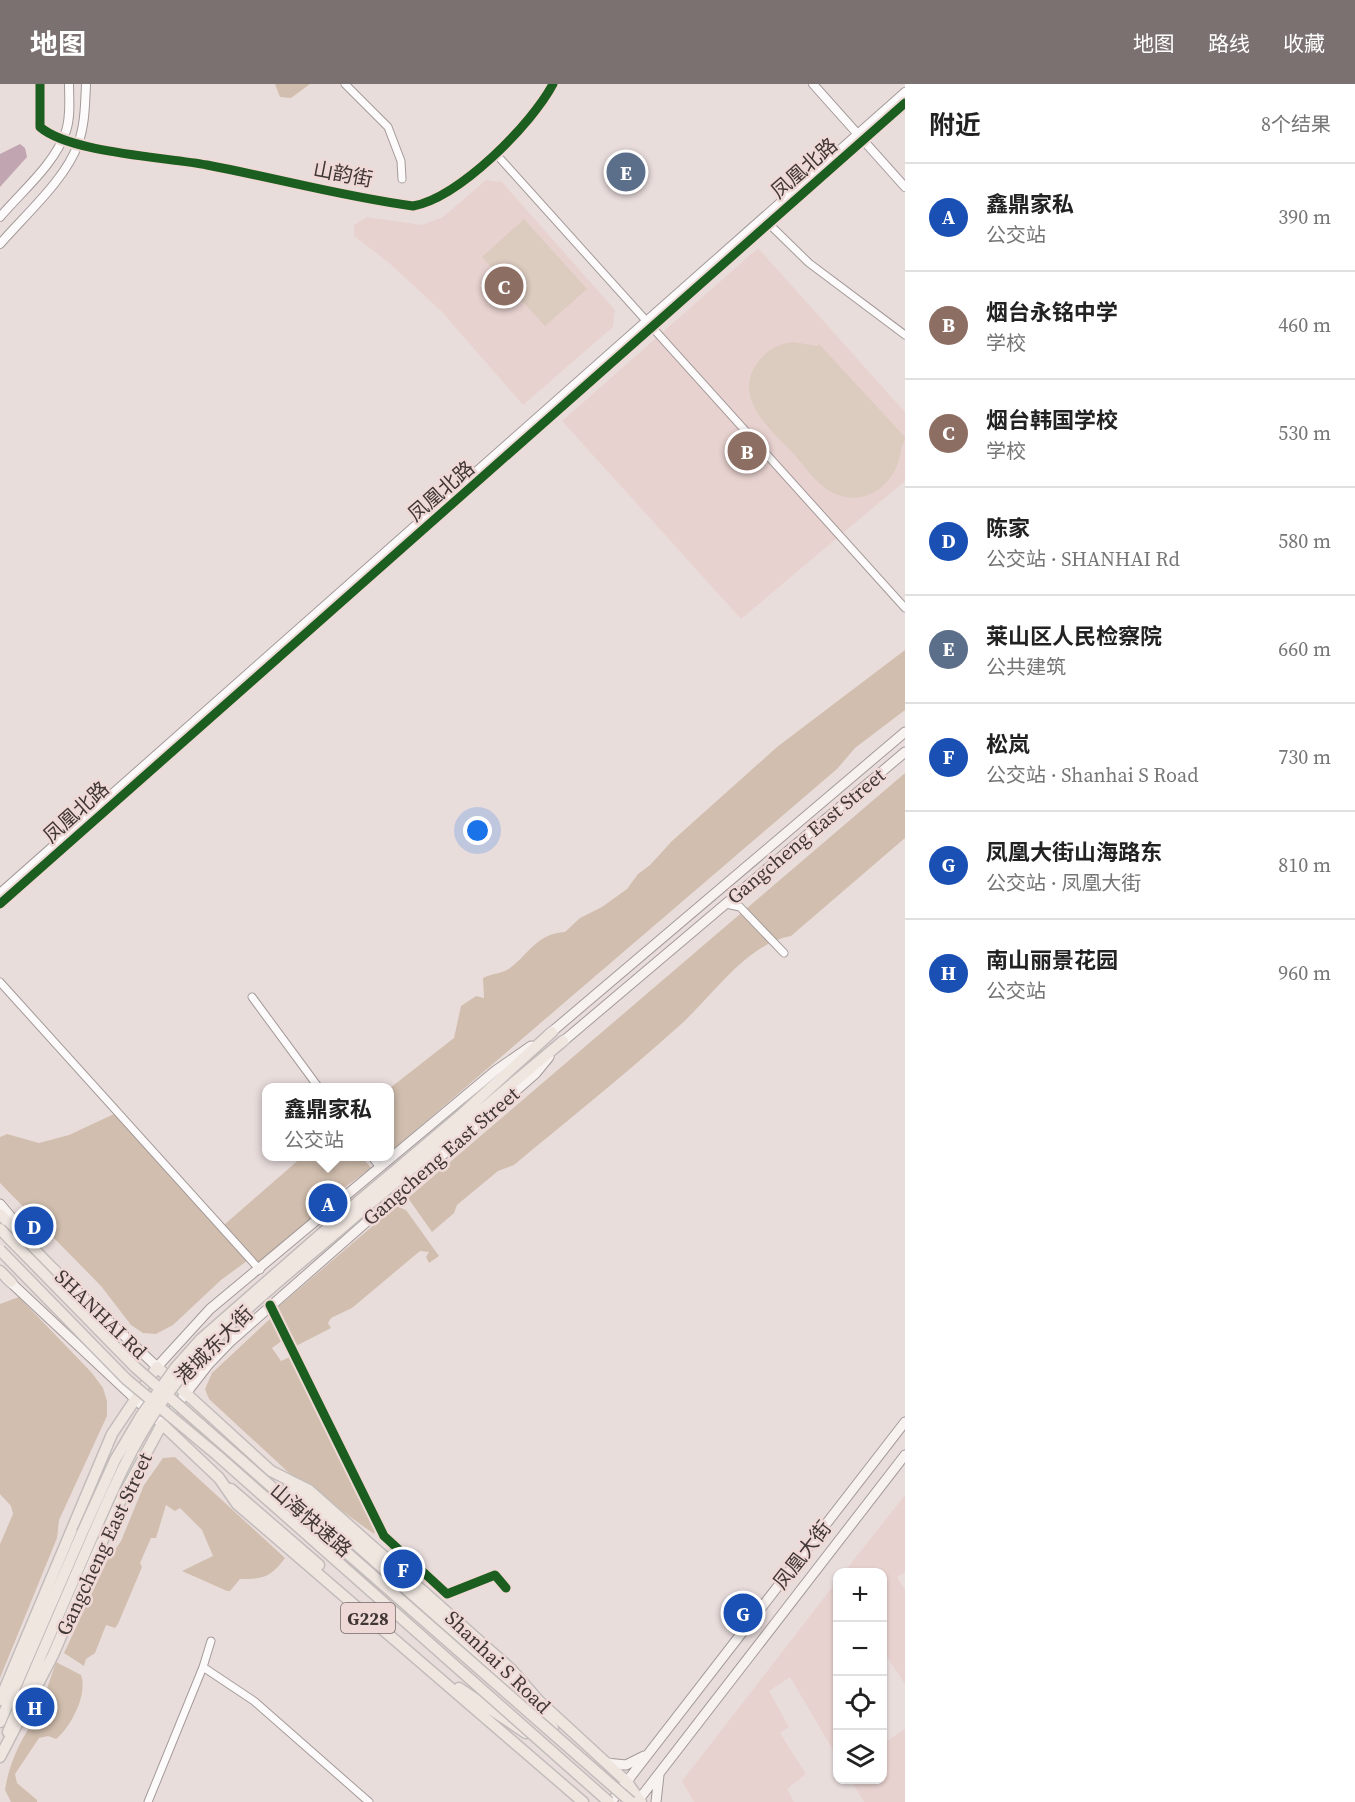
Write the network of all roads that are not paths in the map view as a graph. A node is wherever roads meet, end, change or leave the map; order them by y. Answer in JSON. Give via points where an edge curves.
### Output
{"nodes":[{"id":1,"x":40,"y":84,"type":"edge"},
{"id":2,"x":69,"y":84,"type":"edge"},
{"id":3,"x":86,"y":84,"type":"edge"},
{"id":4,"x":345,"y":84,"type":"edge"},
{"id":5,"x":553,"y":84,"type":"edge"},
{"id":6,"x":813,"y":84,"type":"edge"},
{"id":7,"x":905,"y":92,"type":"edge"},
{"id":8,"x":905,"y":103,"type":"edge"},
{"id":9,"x":860,"y":137,"type":"junction"},
{"id":10,"x":63,"y":139,"type":"junction"},
{"id":11,"x":79,"y":144,"type":"junction"},
{"id":12,"x":496,"y":154,"type":"junction"},
{"id":13,"x":402,"y":179,"type":"dead end"},
{"id":14,"x":905,"y":188,"type":"edge"},
{"id":15,"x":0,"y":217,"type":"edge"},
{"id":16,"x":768,"y":223,"type":"junction"},
{"id":17,"x":0,"y":244,"type":"edge"},
{"id":18,"x":650,"y":325,"type":"junction"},
{"id":19,"x":905,"y":334,"type":"edge"},
{"id":20,"x":905,"y":608,"type":"edge"},
{"id":21,"x":905,"y":732,"type":"edge"},
{"id":22,"x":905,"y":752,"type":"edge"},
{"id":23,"x":0,"y":892,"type":"edge"},
{"id":24,"x":0,"y":904,"type":"edge"},
{"id":25,"x":726,"y":904,"type":"junction"},
{"id":26,"x":784,"y":953,"type":"dead end"},
{"id":27,"x":0,"y":982,"type":"edge"},
{"id":28,"x":252,"y":997,"type":"dead end"},
{"id":29,"x":552,"y":1032,"type":"junction"},
{"id":30,"x":563,"y":1041,"type":"junction"},
{"id":31,"x":315,"y":1083,"type":"edge"},
{"id":32,"x":394,"y":1155,"type":"edge"},
{"id":33,"x":375,"y":1161,"type":"edge"},
{"id":34,"x":387,"y":1161,"type":"edge"},
{"id":35,"x":380,"y":1167,"type":"junction"},
{"id":36,"x":0,"y":1204,"type":"edge"},
{"id":37,"x":356,"y":1210,"type":"junction"},
{"id":38,"x":0,"y":1214,"type":"edge"},
{"id":39,"x":0,"y":1229,"type":"edge"},
{"id":40,"x":0,"y":1250,"type":"edge"},
{"id":41,"x":260,"y":1270,"type":"junction"},
{"id":42,"x":0,"y":1272,"type":"edge"},
{"id":43,"x":57,"y":1273,"type":"junction"},
{"id":44,"x":11,"y":1282,"type":"joint"},
{"id":45,"x":270,"y":1305,"type":"junction"},
{"id":46,"x":157,"y":1367,"type":"junction"},
{"id":47,"x":184,"y":1394,"type":"junction"},
{"id":48,"x":134,"y":1398,"type":"junction"},
{"id":49,"x":905,"y":1422,"type":"edge"},
{"id":50,"x":162,"y":1424,"type":"junction"},
{"id":51,"x":905,"y":1455,"type":"edge"},
{"id":52,"x":271,"y":1472,"type":"junction"},
{"id":53,"x":219,"y":1478,"type":"junction"},
{"id":54,"x":87,"y":1535,"type":"junction"},
{"id":55,"x":506,"y":1588,"type":"dead end"},
{"id":56,"x":211,"y":1641,"type":"dead end"},
{"id":57,"x":203,"y":1667,"type":"junction"},
{"id":58,"x":0,"y":1700,"type":"edge"},
{"id":59,"x":0,"y":1722,"type":"edge"},
{"id":60,"x":536,"y":1740,"type":"junction"},
{"id":61,"x":651,"y":1751,"type":"junction"},
{"id":62,"x":576,"y":1753,"type":"junction"},
{"id":63,"x":1,"y":1755,"type":"edge"},
{"id":64,"x":604,"y":1762,"type":"junction"},
{"id":65,"x":662,"y":1768,"type":"junction"},
{"id":66,"x":627,"y":1782,"type":"junction"},
{"id":67,"x":580,"y":1800,"type":"edge"},
{"id":68,"x":637,"y":1801,"type":"edge"},
{"id":69,"x":148,"y":1802,"type":"edge"},
{"id":70,"x":369,"y":1802,"type":"edge"},
{"id":71,"x":610,"y":1802,"type":"edge"},
{"id":72,"x":656,"y":1802,"type":"edge"}],
"edges":[{"from":1,"to":10,"type":"street","name":"山韵街","via":[[40,127]]},
{"from":2,"to":10,"type":"street","via":[[70,108]]},
{"from":3,"to":11,"type":"street"},
{"from":4,"to":13,"type":"street","via":[[388,127],[401,161]]},
{"from":5,"to":12,"type":"street","name":"山韵街","via":[[544,101]]},
{"from":6,"to":9,"type":"street"},
{"from":7,"to":9,"type":"street","name":"凤凰北路"},
{"from":8,"to":9,"type":"street","name":"凤凰北路"},
{"from":9,"to":14,"type":"street"},
{"from":9,"to":16,"type":"street","name":"凤凰北路"},
{"from":9,"to":18,"type":"street","name":"凤凰北路"},
{"from":10,"to":11,"type":"street","name":"山韵街"},
{"from":10,"to":15,"type":"street"},
{"from":11,"to":12,"type":"street","name":"山韵街","via":[[413,206],[447,191]]},
{"from":11,"to":17,"type":"street","via":[[72,159]]},
{"from":12,"to":18,"type":"street"},
{"from":16,"to":18,"type":"street","name":"凤凰北路"},
{"from":16,"to":19,"type":"street","via":[[809,264]]},
{"from":18,"to":20,"type":"street"},
{"from":18,"to":23,"type":"street","name":"凤凰北路"},
{"from":18,"to":24,"type":"street","name":"凤凰北路"},
{"from":21,"to":29,"type":"main road","name":"Gangcheng East Street"},
{"from":22,"to":25,"type":"main road","name":"Gangcheng East Street"},
{"from":25,"to":26,"type":"street","via":[[740,907]]},
{"from":25,"to":30,"type":"main road","name":"Gangcheng East Street"},
{"from":27,"to":41,"type":"street"},
{"from":28,"to":31,"type":"street"},
{"from":29,"to":32,"type":"main road","name":"Gangcheng East Street","via":[[495,1071]]},
{"from":29,"to":37,"type":"highway","name":"港城东大街"},
{"from":30,"to":37,"type":"highway","name":"港城东大街"},
{"from":30,"to":45,"type":"main road","name":"Gangcheng East Street","via":[[536,1073]]},
{"from":33,"to":35,"type":"street"},
{"from":34,"to":35,"type":"main road","name":"Gangcheng East Street"},
{"from":35,"to":41,"type":"main road","name":"Gangcheng East Street"},
{"from":36,"to":43,"type":"main road","name":"SHANHAI Rd"},
{"from":37,"to":54,"type":"highway","name":"港城东大街","bridge":true,"via":[[200,1340],[176,1367],[120,1452]]},
{"from":38,"to":43,"type":"highway"},
{"from":39,"to":62,"type":"highway","name":"山海快速路","bridge":true,"via":[[135,1367]]},
{"from":40,"to":60,"type":"highway","name":"山海快速路","bridge":true,"via":[[126,1379],[217,1455]]},
{"from":41,"to":46,"type":"main road","name":"Gangcheng East Street","via":[[210,1309]]},
{"from":42,"to":44,"type":"highway"},
{"from":43,"to":46,"type":"main road","name":"SHANHAI Rd"},
{"from":44,"to":48,"type":"main road","name":"SHANHAI Rd"},
{"from":45,"to":47,"type":"main road","name":"Gangcheng East Street","via":[[231,1341]]},
{"from":45,"to":55,"type":"street","via":[[389,1543],[447,1594],[495,1575]]},
{"from":46,"to":47,"type":"highway","name":"Shanhai S Road","number":"G228"},
{"from":46,"to":48,"type":"highway","name":"港城东大街"},
{"from":47,"to":50,"type":"main road","name":"Gangcheng East Street"},
{"from":47,"to":52,"type":"highway","name":"Shanhai S Road","number":"G228"},
{"from":48,"to":50,"type":"main road","name":"SHANHAI Rd"},
{"from":48,"to":58,"type":"highway","name":"Gangcheng East Street","via":[[112,1434]]},
{"from":49,"to":61,"type":"main road","name":"凤凰大街"},
{"from":50,"to":53,"type":"highway","number":"G228"},
{"from":50,"to":63,"type":"highway","name":"Gangcheng East Street","via":[[117,1507],[53,1655]]},
{"from":51,"to":65,"type":"main road","name":"凤凰大街"},
{"from":52,"to":62,"type":"highway","bridge":true,"via":[[503,1675]]},
{"from":52,"to":64,"type":"highway","name":"Shanhai S Road","number":"G228","via":[[317,1497],[511,1669]]},
{"from":53,"to":60,"type":"highway","bridge":true,"via":[[454,1685]]},
{"from":53,"to":67,"type":"highway","number":"G228","via":[[237,1504]]},
{"from":54,"to":59,"type":"highway","name":"港城东大街"},
{"from":54,"to":63,"type":"highway","name":"港城东大街","via":[[13,1716]]},
{"from":56,"to":57,"type":"street"},
{"from":57,"to":69,"type":"street"},
{"from":57,"to":70,"type":"street","via":[[254,1701]]},
{"from":60,"to":71,"type":"highway","name":"山海快速路","bridge":true},
{"from":61,"to":64,"type":"main road","via":[[626,1765]]},
{"from":61,"to":66,"type":"main road","name":"凤凰大街"},
{"from":62,"to":68,"type":"highway","name":"山海快速路","bridge":true},
{"from":64,"to":66,"type":"highway","name":"Shanhai S Road","number":"G228"},
{"from":65,"to":68,"type":"main road","name":"凤凰大街"},
{"from":65,"to":72,"type":"main road","via":[[656,1783]]},
{"from":66,"to":68,"type":"highway","name":"Shanhai S Road","number":"G228"},
{"from":66,"to":71,"type":"main road","name":"凤凰大街"}]}
